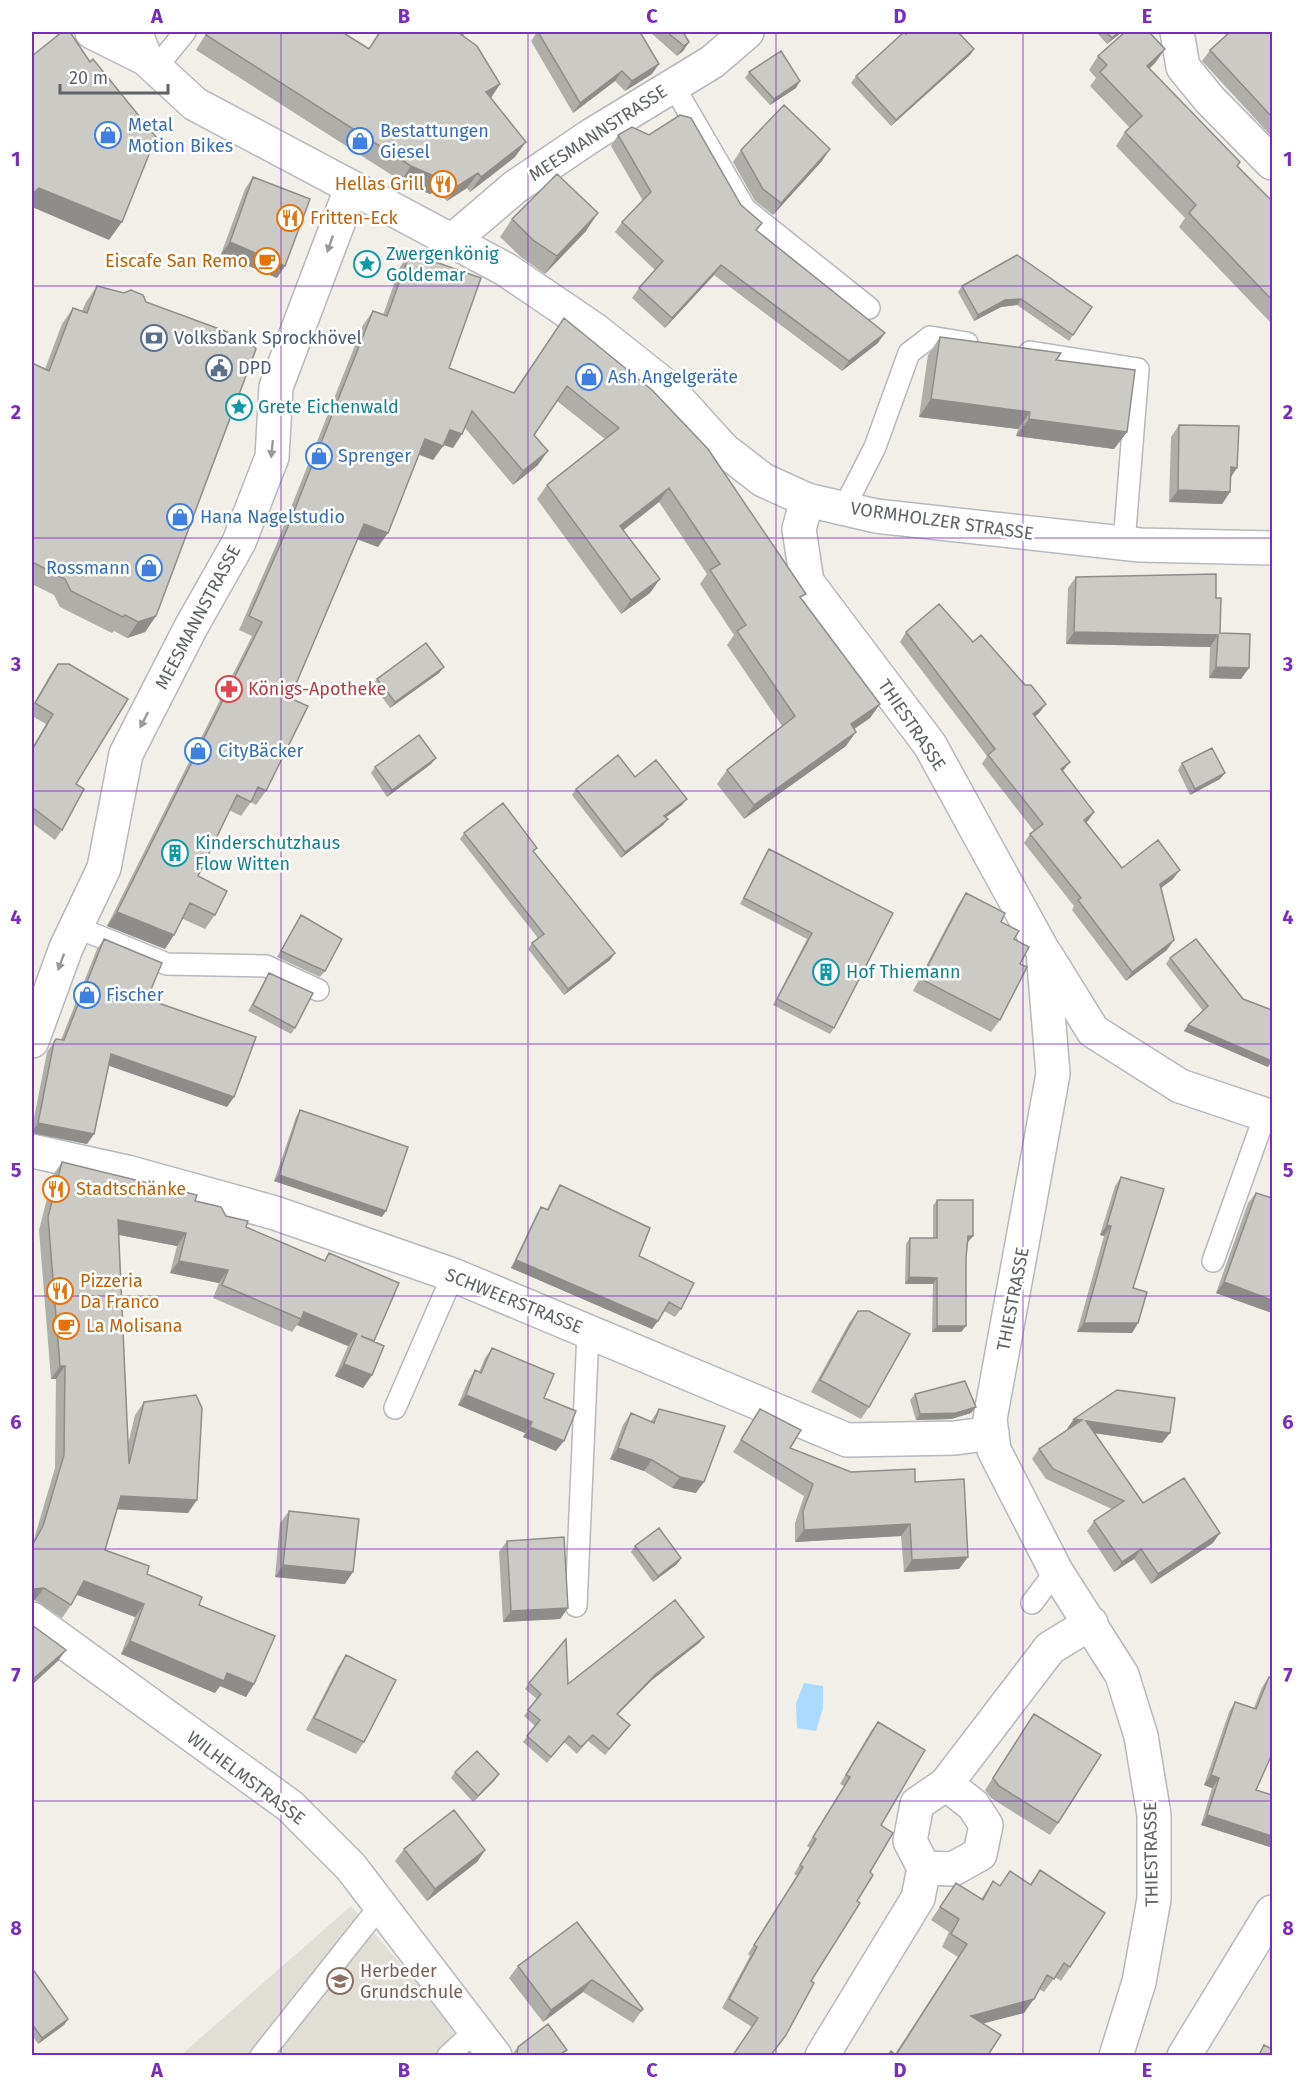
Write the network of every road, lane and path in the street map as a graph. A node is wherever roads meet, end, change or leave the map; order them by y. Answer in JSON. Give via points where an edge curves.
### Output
{"nodes":[{"id":1,"x":185,"y":32,"type":"edge"},
{"id":2,"x":746,"y":32,"type":"edge"},
{"id":3,"x":1178,"y":32,"type":"edge"},
{"id":4,"x":126,"y":45,"type":"edge"},
{"id":5,"x":673,"y":85,"type":"junction"},
{"id":6,"x":1272,"y":163,"type":"edge"},
{"id":7,"x":351,"y":189,"type":"junction"},
{"id":8,"x":453,"y":240,"type":"junction"},
{"id":9,"x":868,"y":308,"type":"dead end"},
{"id":10,"x":988,"y":346,"type":"edge"},
{"id":11,"x":1011,"y":349,"type":"edge"},
{"id":12,"x":807,"y":500,"type":"junction"},
{"id":13,"x":844,"y":508,"type":"junction"},
{"id":14,"x":1124,"y":543,"type":"junction"},
{"id":15,"x":1272,"y":548,"type":"edge"},
{"id":16,"x":76,"y":927,"type":"junction"},
{"id":17,"x":1043,"y":951,"type":"junction"},
{"id":18,"x":318,"y":990,"type":"dead end"},
{"id":19,"x":32,"y":1041,"type":"edge"},
{"id":20,"x":1269,"y":1116,"type":"edge"},
{"id":21,"x":32,"y":1150,"type":"edge"},
{"id":22,"x":1213,"y":1261,"type":"dead end"},
{"id":23,"x":453,"y":1275,"type":"junction"},
{"id":24,"x":588,"y":1332,"type":"junction"},
{"id":25,"x":395,"y":1408,"type":"dead end"},
{"id":26,"x":992,"y":1433,"type":"junction"},
{"id":27,"x":1056,"y":1571,"type":"junction"},
{"id":28,"x":1032,"y":1603,"type":"dead end"},
{"id":29,"x":576,"y":1606,"type":"dead end"},
{"id":30,"x":32,"y":1619,"type":"edge"},
{"id":31,"x":1091,"y":1623,"type":"junction"},
{"id":32,"x":946,"y":1784,"type":"junction"},
{"id":33,"x":924,"y":1868,"type":"junction"},
{"id":34,"x":380,"y":1906,"type":"junction"},
{"id":35,"x":1272,"y":1912,"type":"edge"},
{"id":36,"x":485,"y":2043,"type":"edge"},
{"id":37,"x":261,"y":2055,"type":"edge"},
{"id":38,"x":448,"y":2055,"type":"edge"},
{"id":39,"x":822,"y":2055,"type":"edge"},
{"id":40,"x":1116,"y":2055,"type":"edge"},
{"id":41,"x":1184,"y":2055,"type":"edge"}],
"edges":[{"from":1,"to":4,"type":"lane"},
{"from":2,"to":5,"type":"street","name":"MEESMANNSTRASSE","via":[[712,62]]},
{"from":3,"to":6,"type":"street","via":[[1183,67]]},
{"from":4,"to":7,"type":"street","name":"VORMHOLZER STRASSE","via":[[195,105]]},
{"from":5,"to":8,"type":"street","name":"MEESMANNSTRASSE","via":[[515,187]]},
{"from":5,"to":9,"type":"lane","via":[[745,209]]},
{"from":7,"to":8,"type":"street","name":"VORMHOLZER STRASSE"},
{"from":7,"to":16,"type":"street","name":"MEESMANNSTRASSE","one_way":true,"via":[[276,387],[272,456],[239,542],[126,754],[104,868]]},
{"from":8,"to":12,"type":"street","name":"VORMHOLZER STRASSE","via":[[505,269],[595,330],[667,387],[723,450],[763,480]]},
{"from":10,"to":13,"type":"lane","via":[[930,337],[909,353],[875,447]]},
{"from":11,"to":14,"type":"lane","via":[[1138,369]]},
{"from":12,"to":13,"type":"street","name":"VORMHOLZER STRASSE"},
{"from":12,"to":17,"type":"street","name":"THIESTRASSE","via":[[799,529],[807,582],[930,745]]},
{"from":13,"to":14,"type":"street","name":"VORMHOLZER STRASSE","via":[[876,516]]},
{"from":14,"to":15,"type":"street","name":"VORMHOLZER STRASSE"},
{"from":16,"to":18,"type":"lane","via":[[167,964],[266,966]]},
{"from":16,"to":19,"type":"street","name":"MEESMANNSTRASSE","one_way":true},
{"from":17,"to":20,"type":"street","name":"THIESTRASSE","via":[[1093,1031],[1180,1086]]},
{"from":17,"to":26,"type":"street","name":"THIESTRASSE","via":[[1053,1074],[990,1419]]},
{"from":20,"to":22,"type":"lane"},
{"from":21,"to":23,"type":"street","name":"SCHWEERSTRASSE","via":[[275,1213]]},
{"from":23,"to":24,"type":"street","name":"SCHWEERSTRASSE"},
{"from":23,"to":25,"type":"lane"},
{"from":24,"to":26,"type":"street","name":"SCHWEERSTRASSE","via":[[847,1440],[955,1438]]},
{"from":24,"to":29,"type":"lane"},
{"from":26,"to":27,"type":"street","name":"THIESTRASSE","via":[[994,1450]]},
{"from":27,"to":28,"type":"lane"},
{"from":27,"to":31,"type":"street","name":"THIESTRASSE"},
{"from":30,"to":34,"type":"street","name":"WILHELMSTRASSE","via":[[290,1806],[351,1867]]},
{"from":31,"to":32,"type":"street","via":[[1050,1648]]},
{"from":31,"to":40,"type":"street","name":"THIESTRASSE","via":[[1122,1675],[1141,1736],[1154,1815],[1155,1899],[1139,1982]]},
{"from":32,"to":33,"type":"street","via":[[916,1804],[910,1841]]},
{"from":32,"to":33,"type":"street","via":[[973,1805],[986,1825],[980,1854],[953,1869]]},
{"from":33,"to":39,"type":"street","via":[[918,1898]]},
{"from":34,"to":36,"type":"street","name":"WILHELMSTRASSE"},
{"from":34,"to":37,"type":"lane"},
{"from":35,"to":41,"type":"street"},
{"from":36,"to":38,"type":"lane"}]}
